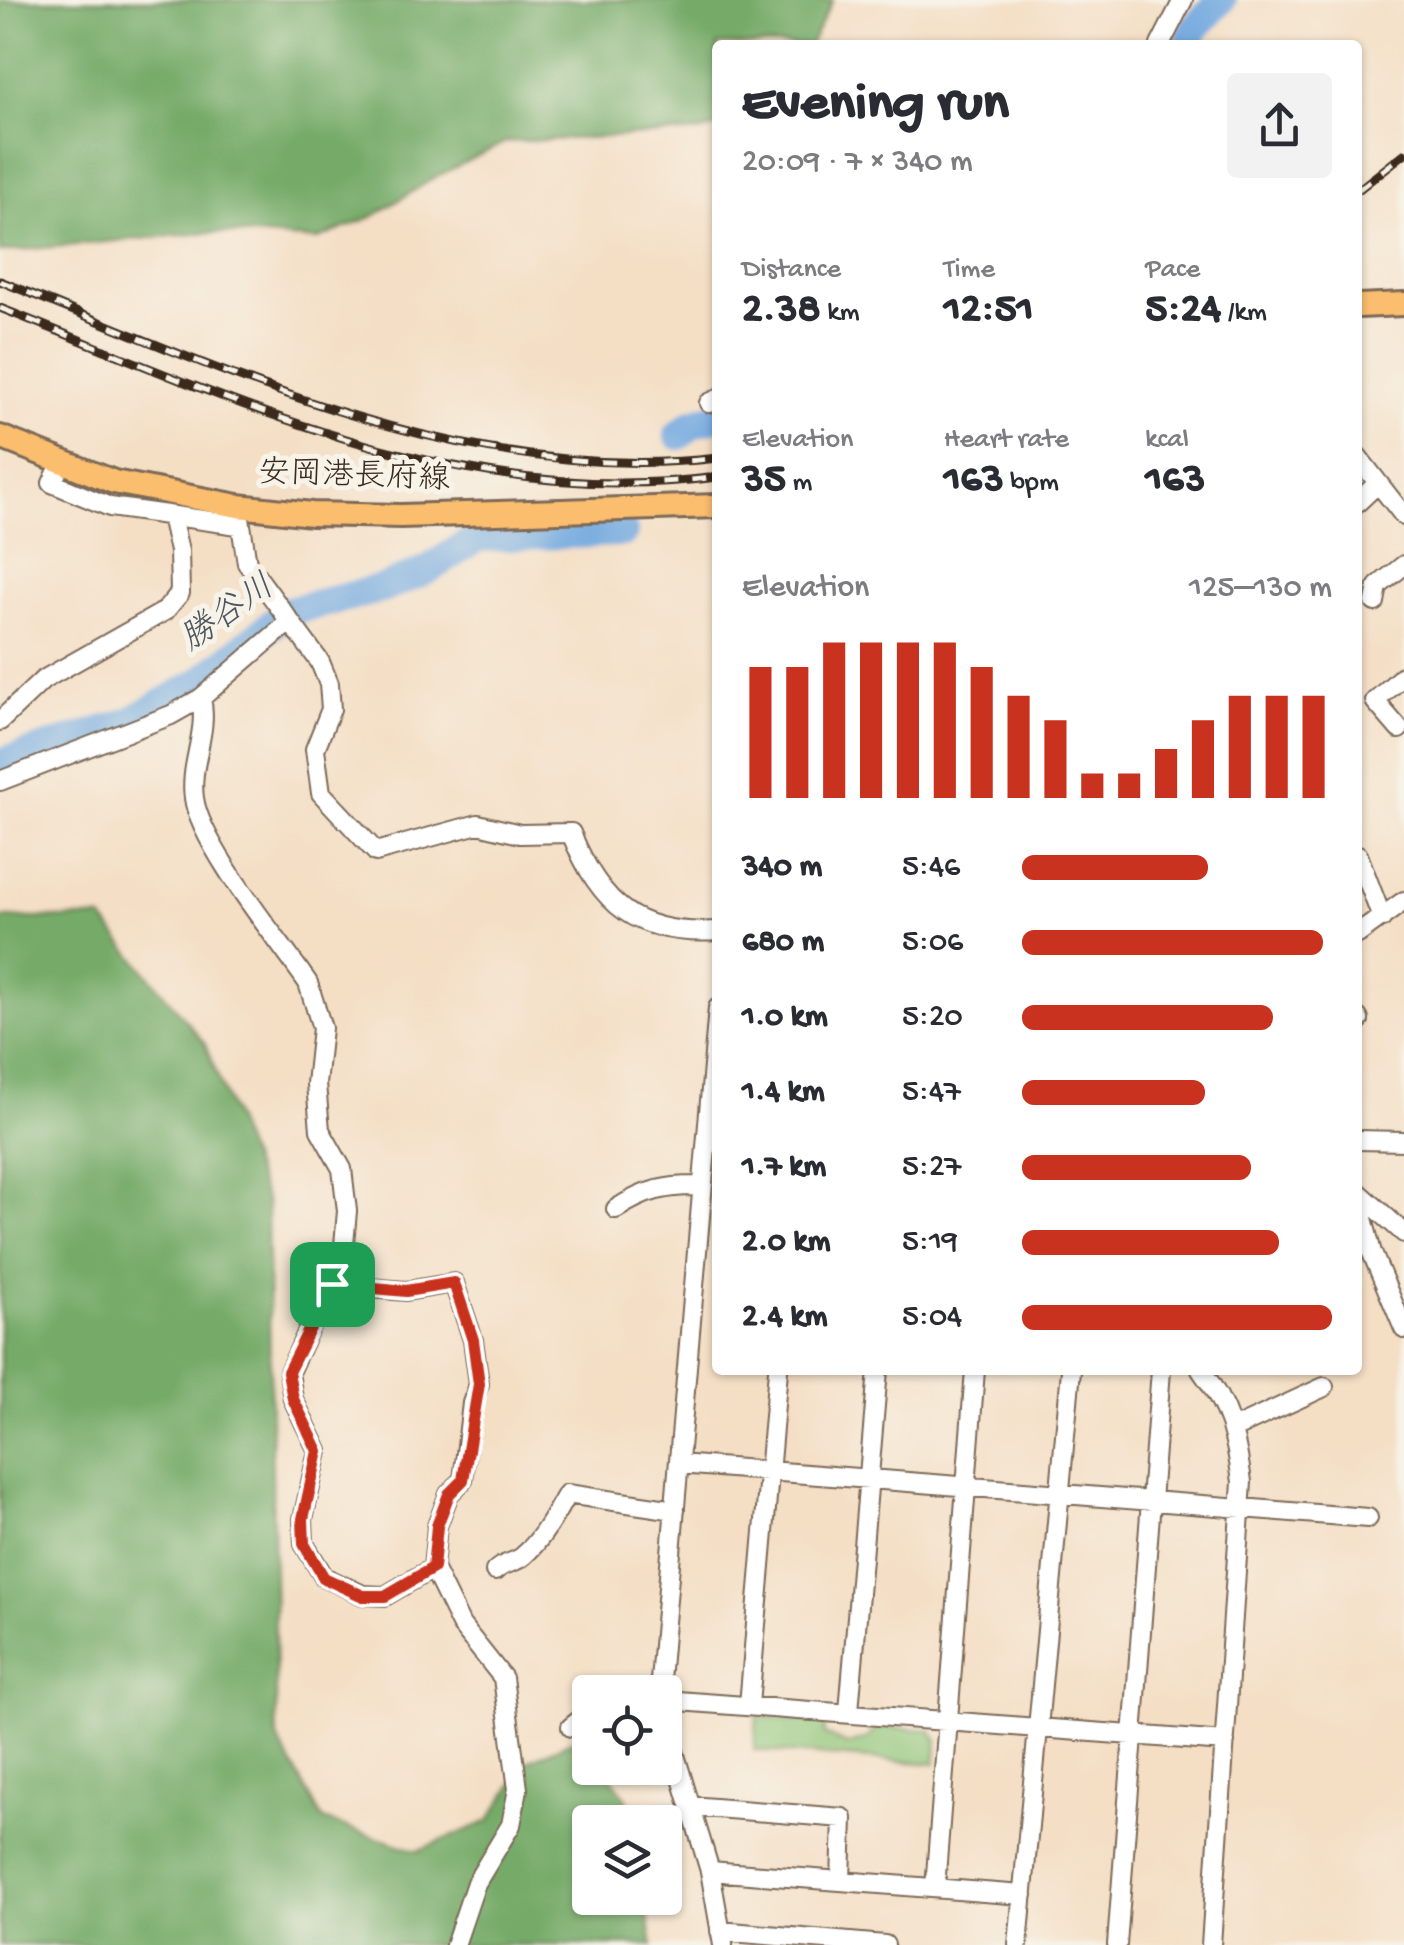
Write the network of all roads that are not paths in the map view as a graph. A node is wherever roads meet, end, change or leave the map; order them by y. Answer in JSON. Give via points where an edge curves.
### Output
{"nodes":[{"id":1,"x":1183,"y":0,"type":"edge"},
{"id":2,"x":1163,"y":40,"type":"edge"},
{"id":3,"x":1404,"y":304,"type":"edge"},
{"id":4,"x":1362,"y":306,"type":"edge"},
{"id":5,"x":0,"y":437,"type":"edge"},
{"id":6,"x":1362,"y":462,"type":"edge"},
{"id":7,"x":61,"y":464,"type":"junction"},
{"id":8,"x":1378,"y":484,"type":"junction"},
{"id":9,"x":1362,"y":498,"type":"edge"},
{"id":10,"x":712,"y":506,"type":"edge"},
{"id":11,"x":171,"y":516,"type":"junction"},
{"id":12,"x":238,"y":516,"type":"junction"},
{"id":13,"x":1404,"y":516,"type":"edge"},
{"id":14,"x":1404,"y":565,"type":"edge"},
{"id":15,"x":1375,"y":602,"type":"dead end"},
{"id":16,"x":283,"y":617,"type":"junction"},
{"id":17,"x":1404,"y":675,"type":"edge"},
{"id":18,"x":201,"y":698,"type":"junction"},
{"id":19,"x":0,"y":721,"type":"edge"},
{"id":20,"x":1399,"y":729,"type":"dead end"},
{"id":21,"x":0,"y":781,"type":"edge"},
{"id":22,"x":1362,"y":866,"type":"edge"},
{"id":23,"x":1404,"y":901,"type":"edge"},
{"id":24,"x":1382,"y":918,"type":"junction"},
{"id":25,"x":712,"y":931,"type":"edge"},
{"id":26,"x":1362,"y":931,"type":"edge"},
{"id":27,"x":712,"y":1075,"type":"edge"},
{"id":28,"x":1362,"y":1140,"type":"edge"},
{"id":29,"x":1404,"y":1141,"type":"edge"},
{"id":30,"x":702,"y":1186,"type":"junction"},
{"id":31,"x":1362,"y":1199,"type":"edge"},
{"id":32,"x":616,"y":1209,"type":"dead end"},
{"id":33,"x":1362,"y":1213,"type":"edge"},
{"id":34,"x":698,"y":1230,"type":"junction"},
{"id":35,"x":712,"y":1231,"type":"edge"},
{"id":36,"x":1404,"y":1233,"type":"edge"},
{"id":37,"x":332,"y":1284,"type":"junction"},
{"id":38,"x":1404,"y":1330,"type":"edge"},
{"id":39,"x":778,"y":1375,"type":"edge"},
{"id":40,"x":878,"y":1375,"type":"edge"},
{"id":41,"x":975,"y":1375,"type":"edge"},
{"id":42,"x":1070,"y":1375,"type":"edge"},
{"id":43,"x":1161,"y":1375,"type":"edge"},
{"id":44,"x":1204,"y":1375,"type":"edge"},
{"id":45,"x":1324,"y":1387,"type":"dead end"},
{"id":46,"x":1235,"y":1428,"type":"junction"},
{"id":47,"x":678,"y":1464,"type":"junction"},
{"id":48,"x":769,"y":1471,"type":"junction"},
{"id":49,"x":870,"y":1479,"type":"junction"},
{"id":50,"x":966,"y":1486,"type":"junction"},
{"id":51,"x":1062,"y":1492,"type":"junction"},
{"id":52,"x":1152,"y":1499,"type":"junction"},
{"id":53,"x":1242,"y":1506,"type":"junction"},
{"id":54,"x":675,"y":1510,"type":"junction"},
{"id":55,"x":1368,"y":1518,"type":"dead end"},
{"id":56,"x":433,"y":1568,"type":"junction"},
{"id":57,"x":494,"y":1572,"type":"dead end"},
{"id":58,"x":660,"y":1675,"type":"edge"},
{"id":59,"x":682,"y":1701,"type":"edge"},
{"id":60,"x":749,"y":1705,"type":"junction"},
{"id":61,"x":849,"y":1711,"type":"junction"},
{"id":62,"x":948,"y":1719,"type":"junction"},
{"id":63,"x":1039,"y":1728,"type":"junction"},
{"id":64,"x":1134,"y":1735,"type":"junction"},
{"id":65,"x":1225,"y":1742,"type":"junction"},
{"id":66,"x":682,"y":1779,"type":"edge"},
{"id":67,"x":690,"y":1806,"type":"junction"},
{"id":68,"x":710,"y":1871,"type":"junction"},
{"id":69,"x":841,"y":1881,"type":"junction"},
{"id":70,"x":935,"y":1888,"type":"junction"},
{"id":71,"x":1023,"y":1894,"type":"junction"},
{"id":72,"x":722,"y":1938,"type":"edge"},
{"id":73,"x":455,"y":1945,"type":"edge"},
{"id":74,"x":886,"y":1945,"type":"edge"},
{"id":75,"x":1018,"y":1945,"type":"edge"},
{"id":76,"x":1117,"y":1945,"type":"edge"},
{"id":77,"x":1211,"y":1945,"type":"edge"}],
"edges":[{"from":1,"to":2,"type":"street"},
{"from":3,"to":4,"type":"main road"},
{"from":5,"to":7,"type":"main road","name":"安岡港長府線"},
{"from":6,"to":8,"type":"street"},
{"from":7,"to":11,"type":"street","via":[[52,483],[110,507]]},
{"from":7,"to":12,"type":"main road","name":"安岡港長府線"},
{"from":8,"to":9,"type":"street"},
{"from":8,"to":13,"type":"street"},
{"from":10,"to":12,"type":"main road","name":"安岡港長府線"},
{"from":11,"to":12,"type":"street"},
{"from":11,"to":19,"type":"street","via":[[180,594],[165,611],[43,680]]},
{"from":12,"to":16,"type":"street","via":[[246,564]]},
{"from":14,"to":15,"type":"street","via":[[1378,586]]},
{"from":16,"to":18,"type":"street"},
{"from":16,"to":25,"type":"street","via":[[320,662],[329,684],[331,710],[315,749],[321,794],[376,852],[478,824],[520,834],[572,833],[599,888],[628,916],[669,930]]},
{"from":17,"to":20,"type":"street","via":[[1375,701]]},
{"from":18,"to":21,"type":"street","via":[[138,730]]},
{"from":18,"to":37,"type":"street","via":[[203,724],[192,771],[200,827],[320,1009],[320,1130],[342,1169],[347,1211],[343,1256]]},
{"from":22,"to":24,"type":"street"},
{"from":23,"to":24,"type":"street"},
{"from":24,"to":26,"type":"street"},
{"from":27,"to":30,"type":"street"},
{"from":28,"to":29,"type":"street"},
{"from":30,"to":32,"type":"street","via":[[667,1185]]},
{"from":30,"to":34,"type":"street"},
{"from":31,"to":36,"type":"street"},
{"from":33,"to":38,"type":"street"},
{"from":34,"to":35,"type":"street"},
{"from":34,"to":47,"type":"street"},
{"from":37,"to":56,"type":"street","via":[[406,1291],[454,1283],[479,1384],[463,1480],[449,1494],[437,1526]]},
{"from":37,"to":56,"type":"street","via":[[288,1372],[318,1451],[304,1544],[324,1578],[363,1596],[385,1596]]},
{"from":39,"to":48,"type":"street"},
{"from":40,"to":49,"type":"street"},
{"from":41,"to":50,"type":"street"},
{"from":42,"to":51,"type":"street"},
{"from":43,"to":52,"type":"street"},
{"from":44,"to":46,"type":"street"},
{"from":45,"to":46,"type":"street"},
{"from":46,"to":53,"type":"street"},
{"from":47,"to":48,"type":"street"},
{"from":47,"to":54,"type":"street"},
{"from":48,"to":49,"type":"street"},
{"from":48,"to":60,"type":"street"},
{"from":49,"to":50,"type":"street"},
{"from":49,"to":61,"type":"street"},
{"from":50,"to":51,"type":"street"},
{"from":50,"to":62,"type":"street"},
{"from":51,"to":52,"type":"street"},
{"from":51,"to":63,"type":"street"},
{"from":52,"to":53,"type":"street"},
{"from":52,"to":64,"type":"street"},
{"from":53,"to":55,"type":"street"},
{"from":53,"to":65,"type":"street"},
{"from":54,"to":57,"type":"street","via":[[567,1494],[520,1559]]},
{"from":54,"to":58,"type":"street"},
{"from":56,"to":73,"type":"street","via":[[461,1625],[504,1678],[518,1789],[512,1825],[476,1882]]},
{"from":59,"to":60,"type":"street"},
{"from":60,"to":61,"type":"street"},
{"from":61,"to":62,"type":"street"},
{"from":62,"to":63,"type":"street"},
{"from":62,"to":70,"type":"street"},
{"from":63,"to":64,"type":"street"},
{"from":63,"to":71,"type":"street"},
{"from":64,"to":65,"type":"street"},
{"from":64,"to":76,"type":"street"},
{"from":65,"to":77,"type":"street"},
{"from":66,"to":67,"type":"street"},
{"from":67,"to":68,"type":"street"},
{"from":67,"to":69,"type":"street","via":[[842,1818]]},
{"from":68,"to":69,"type":"street"},
{"from":68,"to":72,"type":"street"},
{"from":69,"to":70,"type":"street"},
{"from":70,"to":71,"type":"street"},
{"from":71,"to":75,"type":"street"},
{"from":72,"to":74,"type":"street"}]}
